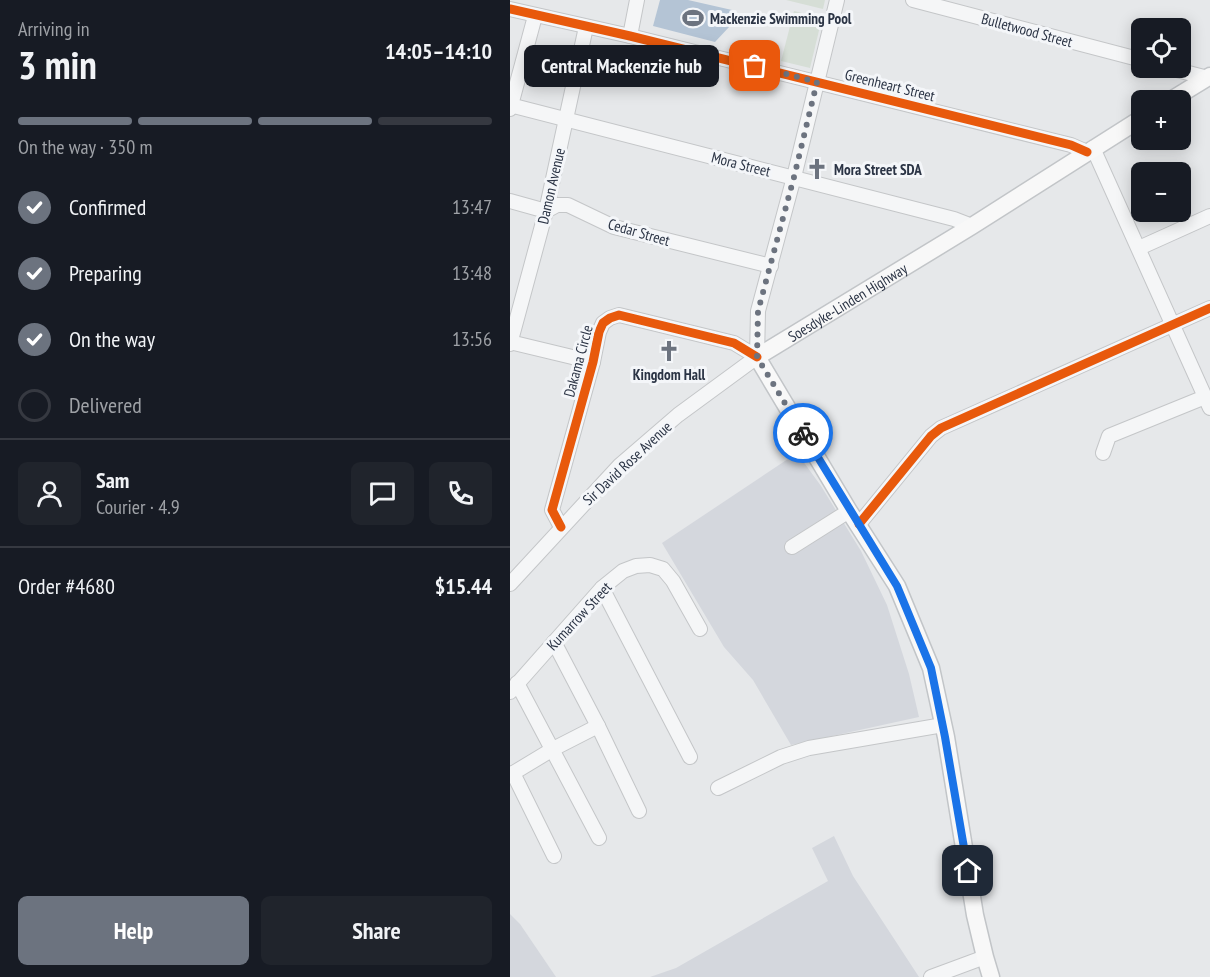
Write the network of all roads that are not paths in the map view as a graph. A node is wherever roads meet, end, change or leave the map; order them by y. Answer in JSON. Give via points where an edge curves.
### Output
{"nodes":[{"id":1,"x":637,"y":0,"type":"edge"},
{"id":2,"x":837,"y":0,"type":"edge"},
{"id":3,"x":913,"y":0,"type":"edge"},
{"id":4,"x":510,"y":9,"type":"edge"},
{"id":5,"x":535,"y":16,"type":"junction"},
{"id":6,"x":586,"y":27,"type":"junction"},
{"id":7,"x":630,"y":36,"type":"junction"},
{"id":8,"x":1131,"y":57,"type":"edge"},
{"id":9,"x":1191,"y":73,"type":"edge"},
{"id":10,"x":1209,"y":77,"type":"edge"},
{"id":11,"x":817,"y":82,"type":"junction"},
{"id":12,"x":1188,"y":90,"type":"edge"},
{"id":13,"x":510,"y":106,"type":"edge"},
{"id":14,"x":567,"y":119,"type":"junction"},
{"id":15,"x":1131,"y":125,"type":"edge"},
{"id":16,"x":1090,"y":150,"type":"junction"},
{"id":17,"x":794,"y":177,"type":"junction"},
{"id":18,"x":510,"y":201,"type":"edge"},
{"id":19,"x":546,"y":211,"type":"junction"},
{"id":20,"x":1210,"y":216,"type":"edge"},
{"id":21,"x":972,"y":226,"type":"junction"},
{"id":22,"x":1139,"y":248,"type":"junction"},
{"id":23,"x":771,"y":266,"type":"junction"},
{"id":24,"x":1210,"y":308,"type":"edge"},
{"id":25,"x":1172,"y":324,"type":"junction"},
{"id":26,"x":510,"y":343,"type":"edge"},
{"id":27,"x":757,"y":357,"type":"junction"},
{"id":28,"x":593,"y":362,"type":"junction"},
{"id":29,"x":1208,"y":403,"type":"edge"},
{"id":30,"x":1103,"y":453,"type":"dead end"},
{"id":31,"x":854,"y":518,"type":"junction"},
{"id":32,"x":561,"y":527,"type":"junction"},
{"id":33,"x":792,"y":547,"type":"dead end"},
{"id":34,"x":510,"y":584,"type":"edge"},
{"id":35,"x":602,"y":588,"type":"junction"},
{"id":36,"x":700,"y":629,"type":"dead end"},
{"id":37,"x":554,"y":642,"type":"junction"},
{"id":38,"x":514,"y":687,"type":"edge"},
{"id":39,"x":943,"y":725,"type":"junction"},
{"id":40,"x":598,"y":726,"type":"junction"},
{"id":41,"x":553,"y":749,"type":"junction"},
{"id":42,"x":690,"y":758,"type":"dead end"},
{"id":43,"x":511,"y":774,"type":"edge"},
{"id":44,"x":718,"y":788,"type":"dead end"},
{"id":45,"x":639,"y":811,"type":"dead end"},
{"id":46,"x":600,"y":838,"type":"dead end"},
{"id":47,"x":554,"y":856,"type":"dead end"},
{"id":48,"x":984,"y":957,"type":"junction"},
{"id":49,"x":931,"y":977,"type":"edge"},
{"id":50,"x":991,"y":977,"type":"edge"}],
"edges":[{"from":1,"to":7,"type":"street"},
{"from":2,"to":11,"type":"street"},
{"from":3,"to":8,"type":"street","name":"Bulletwood Street"},
{"from":4,"to":5,"type":"street","name":"Greenheart Street"},
{"from":5,"to":6,"type":"street","name":"Greenheart Street"},
{"from":5,"to":13,"type":"street"},
{"from":6,"to":7,"type":"street","name":"Greenheart Street"},
{"from":6,"to":14,"type":"street","name":"Damon Avenue"},
{"from":7,"to":11,"type":"street","name":"Greenheart Street"},
{"from":9,"to":10,"type":"street"},
{"from":10,"to":12,"type":"main road"},
{"from":11,"to":16,"type":"street","name":"Greenheart Street"},
{"from":11,"to":17,"type":"street"},
{"from":13,"to":14,"type":"street","name":"Mora Street"},
{"from":14,"to":17,"type":"street","name":"Mora Street"},
{"from":14,"to":19,"type":"street","name":"Damon Avenue"},
{"from":15,"to":16,"type":"main road","name":"Soesdyke-Linden Highway"},
{"from":16,"to":21,"type":"main road","name":"Soesdyke-Linden Highway"},
{"from":16,"to":22,"type":"street"},
{"from":17,"to":21,"type":"street","name":"Mora Street"},
{"from":17,"to":23,"type":"street"},
{"from":18,"to":19,"type":"street","name":"Cedar Street"},
{"from":19,"to":23,"type":"street","name":"Cedar Street","via":[[568,205],[614,227]]},
{"from":19,"to":26,"type":"street","name":"Damon Avenue"},
{"from":20,"to":22,"type":"street"},
{"from":21,"to":27,"type":"main road","name":"Soesdyke-Linden Highway"},
{"from":22,"to":25,"type":"street"},
{"from":23,"to":27,"type":"street","via":[[758,311]]},
{"from":24,"to":25,"type":"street"},
{"from":25,"to":29,"type":"street"},
{"from":25,"to":31,"type":"street","via":[[941,428]]},
{"from":26,"to":28,"type":"street"},
{"from":27,"to":28,"type":"street","name":"Dakama Circle","via":[[734,343],[619,315],[603,323]]},
{"from":27,"to":31,"type":"main road"},
{"from":27,"to":32,"type":"street","name":"Sir David Rose Avenue","via":[[636,451]]},
{"from":28,"to":32,"type":"street","name":"Dakama Circle","via":[[552,510]]},
{"from":29,"to":30,"type":"street","via":[[1109,436]]},
{"from":31,"to":33,"type":"street"},
{"from":31,"to":39,"type":"main road","via":[[897,586],[931,668]]},
{"from":32,"to":34,"type":"street","name":"Sir David Rose Avenue"},
{"from":35,"to":36,"type":"street","name":"Kumarrow Street","via":[[636,566],[663,569]]},
{"from":35,"to":37,"type":"street","name":"Kumarrow Street"},
{"from":35,"to":42,"type":"street"},
{"from":37,"to":38,"type":"street","name":"Kumarrow Street"},
{"from":37,"to":40,"type":"street"},
{"from":38,"to":41,"type":"street"},
{"from":39,"to":44,"type":"street","via":[[808,748]]},
{"from":39,"to":48,"type":"main road"},
{"from":40,"to":41,"type":"street"},
{"from":40,"to":45,"type":"street"},
{"from":41,"to":43,"type":"street"},
{"from":41,"to":46,"type":"street"},
{"from":43,"to":47,"type":"street"},
{"from":48,"to":49,"type":"street"},
{"from":48,"to":50,"type":"main road"}]}
